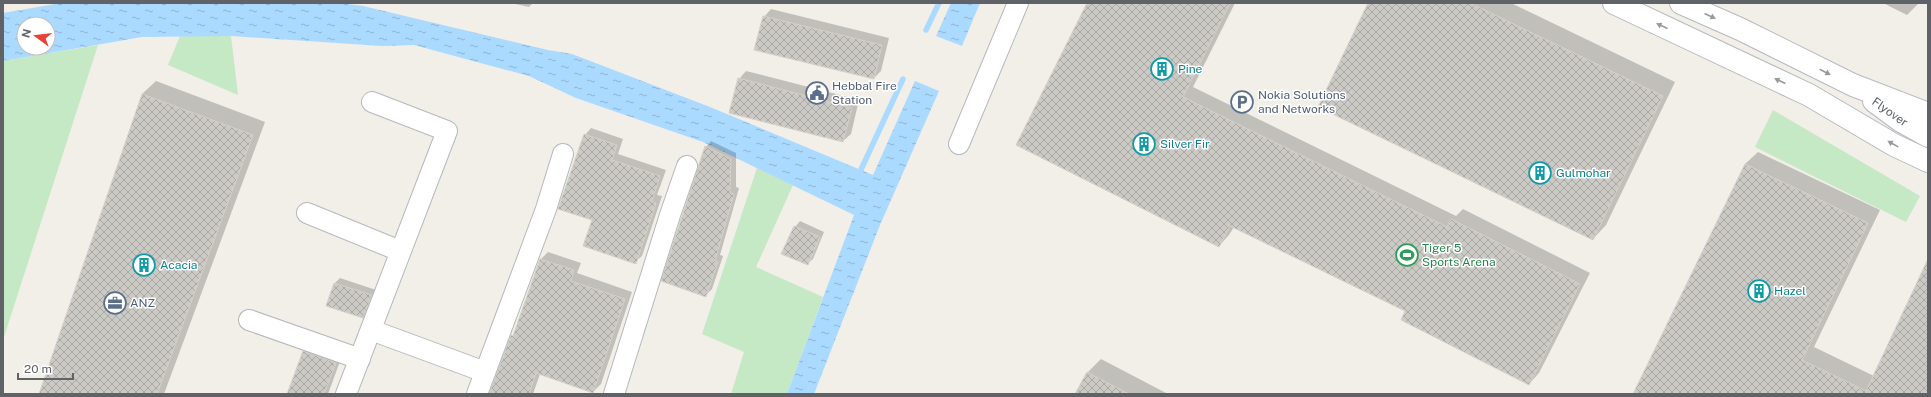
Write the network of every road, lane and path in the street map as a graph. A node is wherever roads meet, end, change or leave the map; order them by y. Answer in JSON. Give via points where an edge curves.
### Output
{"nodes":[{"id":1,"x":1018,"y":3,"type":"edge"},
{"id":2,"x":1614,"y":3,"type":"edge"},
{"id":3,"x":1681,"y":3,"type":"edge"},
{"id":4,"x":1853,"y":85,"type":"junction"},
{"id":5,"x":372,"y":102,"type":"dead end"},
{"id":6,"x":1928,"y":114,"type":"edge"},
{"id":7,"x":1928,"y":136,"type":"edge"},
{"id":8,"x":959,"y":144,"type":"dead end"},
{"id":9,"x":563,"y":154,"type":"dead end"},
{"id":10,"x":1928,"y":161,"type":"edge"},
{"id":11,"x":687,"y":166,"type":"dead end"},
{"id":12,"x":308,"y":213,"type":"dead end"},
{"id":13,"x":400,"y":251,"type":"junction"},
{"id":14,"x":249,"y":320,"type":"dead end"},
{"id":15,"x":370,"y":330,"type":"junction"},
{"id":16,"x":360,"y":359,"type":"junction"},
{"id":17,"x":485,"y":372,"type":"junction"},
{"id":18,"x":346,"y":394,"type":"edge"},
{"id":19,"x":477,"y":394,"type":"edge"},
{"id":20,"x":614,"y":394,"type":"edge"}],
"edges":[{"from":1,"to":8,"type":"street"},
{"from":10,"to":2,"type":"street","one_way":true,"via":[[1894,145],[1809,95]]},
{"from":3,"to":4,"type":"street","one_way":true},
{"from":4,"to":6,"type":"street"},
{"from":4,"to":7,"type":"street","name":"Flyover","via":[[1901,121]]},
{"from":5,"to":13,"type":"street","via":[[447,131]]},
{"from":9,"to":17,"type":"street","via":[[546,209]]},
{"from":11,"to":20,"type":"street"},
{"from":12,"to":13,"type":"street"},
{"from":13,"to":15,"type":"street"},
{"from":14,"to":16,"type":"street"},
{"from":15,"to":16,"type":"street"},
{"from":15,"to":17,"type":"street"},
{"from":16,"to":18,"type":"street"},
{"from":17,"to":19,"type":"street"}]}
